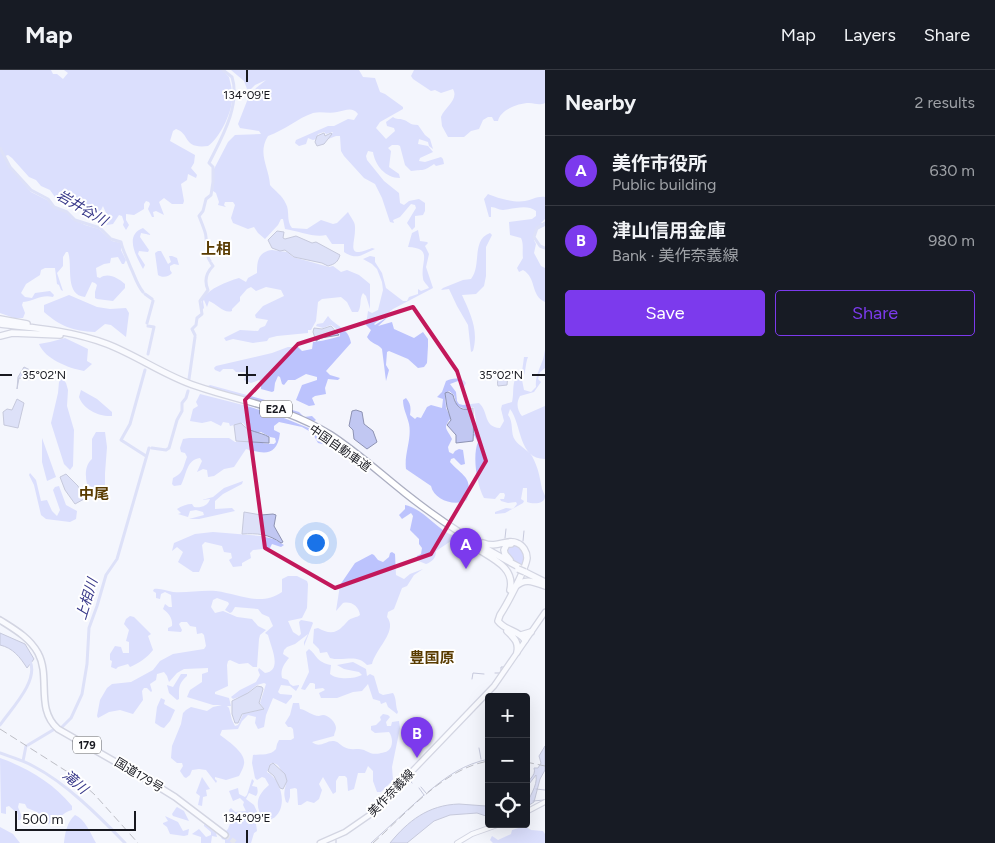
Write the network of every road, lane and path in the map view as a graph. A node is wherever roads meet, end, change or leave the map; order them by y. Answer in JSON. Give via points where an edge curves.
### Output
{"nodes":[{"id":1,"x":0,"y":319,"type":"edge"},
{"id":2,"x":0,"y":326,"type":"edge"},
{"id":3,"x":62,"y":331,"type":"junction"},
{"id":4,"x":0,"y":336,"type":"edge"},
{"id":5,"x":74,"y":337,"type":"junction"},
{"id":6,"x":450,"y":526,"type":"junction"},
{"id":7,"x":463,"y":537,"type":"junction"},
{"id":8,"x":518,"y":567,"type":"junction"},
{"id":9,"x":545,"y":580,"type":"edge"},
{"id":10,"x":545,"y":586,"type":"edge"},
{"id":11,"x":511,"y":591,"type":"junction"},
{"id":12,"x":545,"y":612,"type":"edge"},
{"id":13,"x":0,"y":620,"type":"edge"},
{"id":14,"x":531,"y":632,"type":"joint"},
{"id":15,"x":522,"y":640,"type":"junction"},
{"id":16,"x":517,"y":652,"type":"joint"},
{"id":17,"x":545,"y":802,"type":"edge"},
{"id":18,"x":530,"y":810,"type":"edge"},
{"id":19,"x":489,"y":828,"type":"edge"},
{"id":20,"x":225,"y":835,"type":"tunnel mouth"},
{"id":21,"x":320,"y":843,"type":"edge"},
{"id":22,"x":457,"y":843,"type":"edge"}],
"edges":[{"from":1,"to":3,"type":"highway"},
{"from":2,"to":3,"type":"highway","name":"中国自動車道","number":"E2A"},
{"from":2,"to":5,"type":"highway","name":"中国自動車道","number":"E2A"},
{"from":3,"to":6,"type":"highway","name":"中国自動車道","number":"E2A","via":[[109,345],[186,383],[267,406],[311,424],[345,445]]},
{"from":4,"to":5,"type":"highway","via":[[36,333]]},
{"from":5,"to":7,"type":"highway","name":"中国自動車道","number":"E2A","via":[[108,347],[191,388],[266,408],[310,426]]},
{"from":6,"to":8,"type":"highway","name":"中国自動車道","number":"E2A"},
{"from":6,"to":11,"type":"highway","via":[[487,545],[513,542],[522,546],[527,560]]},
{"from":7,"to":8,"type":"highway","name":"中国自動車道","number":"E2A"},
{"from":7,"to":11,"type":"highway","via":[[507,570],[512,580]]},
{"from":8,"to":9,"type":"highway","name":"中国自動車道","number":"E2A","bridge":true},
{"from":8,"to":11,"type":"highway","via":[[504,552],[507,544],[518,546],[525,557]]},
{"from":10,"to":11,"type":"highway","via":[[524,581]]},
{"from":11,"to":15,"type":"highway","via":[[498,621]]},
{"from":12,"to":14,"type":"main road"},
{"from":13,"to":20,"type":"highway","name":"国道179号","number":"179","via":[[24,635],[38,654],[43,668],[46,710],[52,724],[175,797]]},
{"from":14,"to":15,"type":"highway"},
{"from":15,"to":16,"type":"highway"},
{"from":16,"to":21,"type":"main road","name":"美作奈義線","via":[[494,686],[371,814],[345,832]]},
{"from":17,"to":18,"type":"main road"},
{"from":19,"to":22,"type":"main road"}]}
